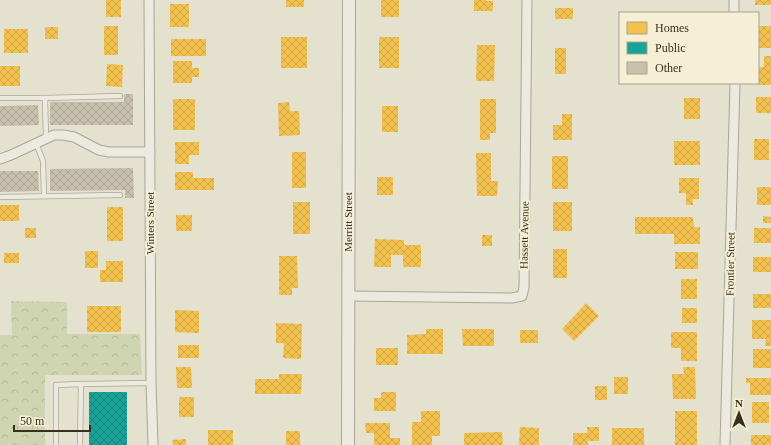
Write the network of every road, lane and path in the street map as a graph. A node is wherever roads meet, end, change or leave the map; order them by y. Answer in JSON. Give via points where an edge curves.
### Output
{"nodes":[{"id":1,"x":149,"y":0,"type":"edge"},
{"id":2,"x":349,"y":0,"type":"edge"},
{"id":3,"x":527,"y":0,"type":"edge"},
{"id":4,"x":734,"y":0,"type":"edge"},
{"id":5,"x":734,"y":12,"type":"edge"},
{"id":6,"x":735,"y":84,"type":"edge"},
{"id":7,"x":120,"y":96,"type":"dead end"},
{"id":8,"x":0,"y":98,"type":"edge"},
{"id":9,"x":45,"y":98,"type":"junction"},
{"id":10,"x":46,"y":138,"type":"junction"},
{"id":11,"x":36,"y":143,"type":"junction"},
{"id":12,"x":150,"y":152,"type":"junction"},
{"id":13,"x":0,"y":159,"type":"edge"},
{"id":14,"x":120,"y":195,"type":"dead end"},
{"id":15,"x":44,"y":196,"type":"junction"},
{"id":16,"x":0,"y":197,"type":"edge"},
{"id":17,"x":348,"y":296,"type":"junction"},
{"id":18,"x":151,"y":383,"type":"junction"},
{"id":19,"x":81,"y":384,"type":"junction"},
{"id":20,"x":56,"y":445,"type":"edge"},
{"id":21,"x":80,"y":445,"type":"edge"},
{"id":22,"x":153,"y":445,"type":"edge"},
{"id":23,"x":348,"y":445,"type":"edge"},
{"id":24,"x":726,"y":445,"type":"edge"}],
"edges":[{"from":1,"to":12,"type":"street","name":"Winters Street"},
{"from":2,"to":17,"type":"street","name":"Merritt Street"},
{"from":3,"to":17,"type":"street","name":"Hassett Avenue","via":[[522,296]]},
{"from":4,"to":5,"type":"street"},
{"from":6,"to":24,"type":"street","name":"Frontier Street"},
{"from":7,"to":9,"type":"lane"},
{"from":8,"to":9,"type":"lane"},
{"from":9,"to":10,"type":"lane"},
{"from":10,"to":11,"type":"street"},
{"from":10,"to":12,"type":"street","via":[[54,135],[74,137],[99,150],[109,152]]},
{"from":11,"to":13,"type":"street"},
{"from":11,"to":15,"type":"lane","via":[[43,161]]},
{"from":12,"to":18,"type":"street","name":"Winters Street"},
{"from":14,"to":15,"type":"lane"},
{"from":15,"to":16,"type":"lane"},
{"from":17,"to":23,"type":"street","name":"Merritt Street"},
{"from":18,"to":19,"type":"lane"},
{"from":18,"to":22,"type":"street","name":"Winters Street"},
{"from":19,"to":20,"type":"lane","via":[[56,385]]},
{"from":19,"to":21,"type":"lane"}]}
